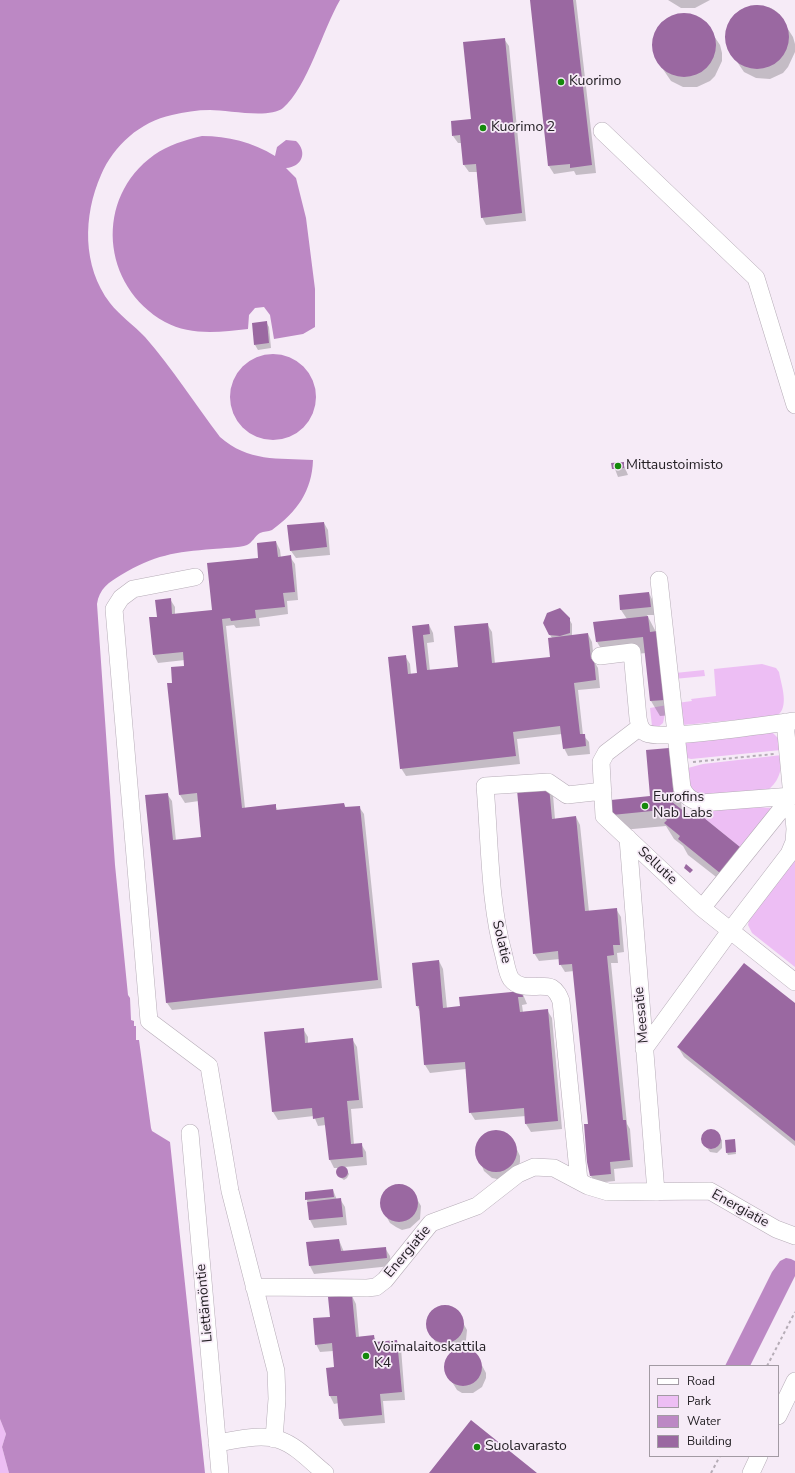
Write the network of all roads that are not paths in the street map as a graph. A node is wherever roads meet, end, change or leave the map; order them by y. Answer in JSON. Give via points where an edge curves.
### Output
{"nodes":[{"id":1,"x":602,"y":131,"type":"dead end"},
{"id":2,"x":795,"y":405,"type":"edge"},
{"id":3,"x":195,"y":577,"type":"dead end"},
{"id":4,"x":659,"y":580,"type":"dead end"},
{"id":5,"x":600,"y":656,"type":"dead end"},
{"id":6,"x":790,"y":722,"type":"edge"},
{"id":7,"x":640,"y":727,"type":"junction"},
{"id":8,"x":675,"y":735,"type":"junction"},
{"id":9,"x":603,"y":791,"type":"junction"},
{"id":10,"x":792,"y":796,"type":"junction"},
{"id":11,"x":628,"y":838,"type":"junction"},
{"id":12,"x":702,"y":908,"type":"junction"},
{"id":13,"x":730,"y":931,"type":"junction"},
{"id":14,"x":795,"y":982,"type":"edge"},
{"id":15,"x":644,"y":1049,"type":"junction"},
{"id":16,"x":190,"y":1133,"type":"dead end"},
{"id":17,"x":579,"y":1181,"type":"junction"},
{"id":18,"x":656,"y":1192,"type":"junction"},
{"id":19,"x":795,"y":1236,"type":"edge"},
{"id":20,"x":254,"y":1287,"type":"junction"},
{"id":21,"x":794,"y":1386,"type":"edge"},
{"id":22,"x":779,"y":1414,"type":"edge"},
{"id":23,"x":274,"y":1439,"type":"junction"},
{"id":24,"x":217,"y":1443,"type":"junction"},
{"id":25,"x":759,"y":1457,"type":"edge"},
{"id":26,"x":220,"y":1473,"type":"edge"},
{"id":27,"x":325,"y":1473,"type":"edge"},
{"id":28,"x":751,"y":1473,"type":"edge"}],
"edges":[{"from":1,"to":2,"type":"lane","via":[[756,278]]},
{"from":3,"to":20,"type":"lane","via":[[133,589],[121,598],[114,609],[149,1021],[208,1066],[230,1191]]},
{"from":4,"to":8,"type":"lane"},
{"from":5,"to":7,"type":"lane","via":[[632,652]]},
{"from":6,"to":8,"type":"lane"},
{"from":6,"to":10,"type":"lane","via":[[787,752]]},
{"from":7,"to":8,"type":"lane","via":[[645,733]]},
{"from":7,"to":9,"type":"lane","name":"Sellutie","via":[[606,753],[601,762]]},
{"from":8,"to":10,"type":"lane","via":[[682,788],[684,795],[691,800],[701,803]]},
{"from":9,"to":11,"type":"lane","name":"Sellutie","via":[[604,816]]},
{"from":9,"to":17,"type":"lane","name":"Solatie","via":[[567,795],[548,782],[485,786],[496,928],[508,973],[516,983],[529,987],[552,988],[561,1001]]},
{"from":10,"to":12,"type":"lane"},
{"from":10,"to":13,"type":"lane","via":[[795,829],[794,842],[789,854]]},
{"from":11,"to":12,"type":"lane","name":"Sellutie"},
{"from":11,"to":15,"type":"lane","name":"Meesatie"},
{"from":12,"to":13,"type":"lane","name":"Sellutie"},
{"from":13,"to":14,"type":"lane","name":"Sellutie"},
{"from":13,"to":15,"type":"lane"},
{"from":15,"to":18,"type":"lane","name":"Meesatie"},
{"from":16,"to":24,"type":"lane","name":"Liettämöntie"},
{"from":17,"to":18,"type":"lane","name":"Energiatie","via":[[608,1192]]},
{"from":17,"to":20,"type":"lane","name":"Energiatie","via":[[554,1168],[546,1167],[534,1167],[518,1174],[477,1206],[431,1223],[385,1280],[376,1287]]},
{"from":18,"to":19,"type":"lane","name":"Energiatie","via":[[710,1191],[776,1229]]},
{"from":20,"to":23,"type":"lane","via":[[276,1371]]},
{"from":21,"to":22,"type":"lane"},
{"from":23,"to":24,"type":"lane"},
{"from":23,"to":27,"type":"lane","via":[[292,1446]]},
{"from":24,"to":26,"type":"lane","name":"Liettämöntie"},
{"from":25,"to":28,"type":"lane"}]}
